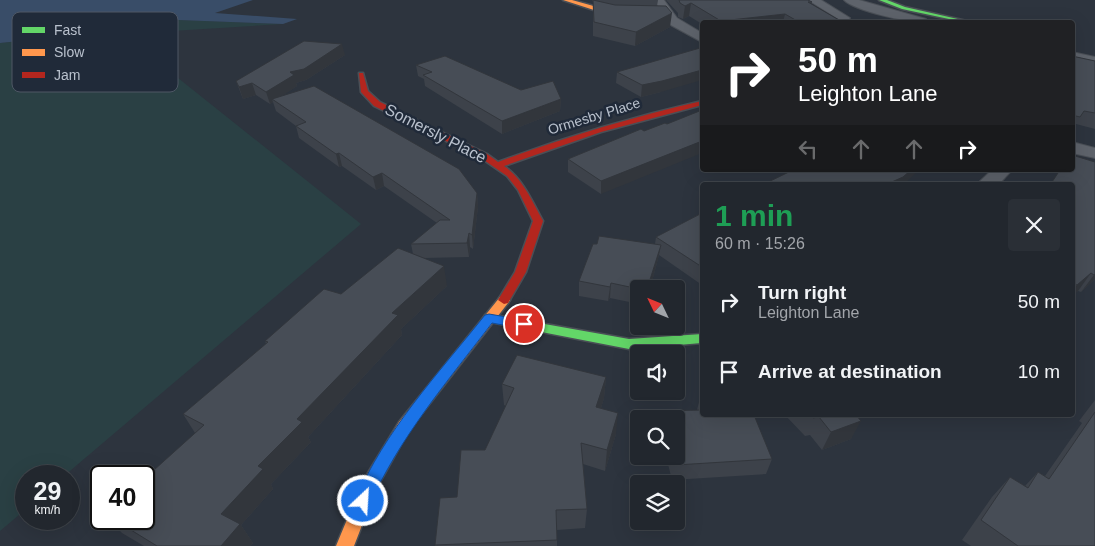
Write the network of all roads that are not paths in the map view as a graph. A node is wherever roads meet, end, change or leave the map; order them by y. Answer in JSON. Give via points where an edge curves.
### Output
{"nodes":[{"id":1,"x":566,"y":0,"type":"edge"},
{"id":2,"x":659,"y":0,"type":"edge"},
{"id":3,"x":813,"y":0,"type":"edge"},
{"id":4,"x":849,"y":0,"type":"edge"},
{"id":5,"x":882,"y":0,"type":"edge"},
{"id":6,"x":669,"y":14,"type":"junction"},
{"id":7,"x":844,"y":18,"type":"dead end"},
{"id":8,"x":934,"y":19,"type":"edge"},
{"id":9,"x":909,"y":20,"type":"edge"},
{"id":10,"x":700,"y":35,"type":"edge"},
{"id":11,"x":1075,"y":46,"type":"edge"},
{"id":12,"x":1095,"y":50,"type":"edge"},
{"id":13,"x":1075,"y":57,"type":"edge"},
{"id":14,"x":1095,"y":61,"type":"edge"},
{"id":15,"x":362,"y":74,"type":"dead end"},
{"id":16,"x":700,"y":103,"type":"edge"},
{"id":17,"x":1075,"y":148,"type":"edge"},
{"id":18,"x":1095,"y":153,"type":"edge"},
{"id":19,"x":497,"y":165,"type":"junction"},
{"id":20,"x":1001,"y":172,"type":"edge"},
{"id":21,"x":989,"y":182,"type":"edge"},
{"id":22,"x":489,"y":318,"type":"junction"},
{"id":23,"x":700,"y":340,"type":"edge"},
{"id":24,"x":345,"y":546,"type":"edge"}],
"edges":[{"from":1,"to":6,"type":"street","via":[[614,13]]},
{"from":2,"to":6,"type":"street"},
{"from":3,"to":7,"type":"street"},
{"from":4,"to":9,"type":"street"},
{"from":5,"to":8,"type":"street"},
{"from":6,"to":10,"type":"street","via":[[673,21]]},
{"from":11,"to":12,"type":"street"},
{"from":13,"to":14,"type":"street"},
{"from":15,"to":19,"type":"street","name":"Somersly Place","via":[[365,92],[377,104]]},
{"from":16,"to":19,"type":"street","name":"Ormesby Place","via":[[642,116]]},
{"from":17,"to":18,"type":"street"},
{"from":19,"to":22,"type":"street","name":"Somersly Place","via":[[510,174],[522,190],[538,221],[516,284]]},
{"from":20,"to":21,"type":"street"},
{"from":22,"to":23,"type":"street","via":[[629,344]]},
{"from":22,"to":24,"type":"street","name":"Somersly Place","via":[[404,426],[369,486]]}]}
